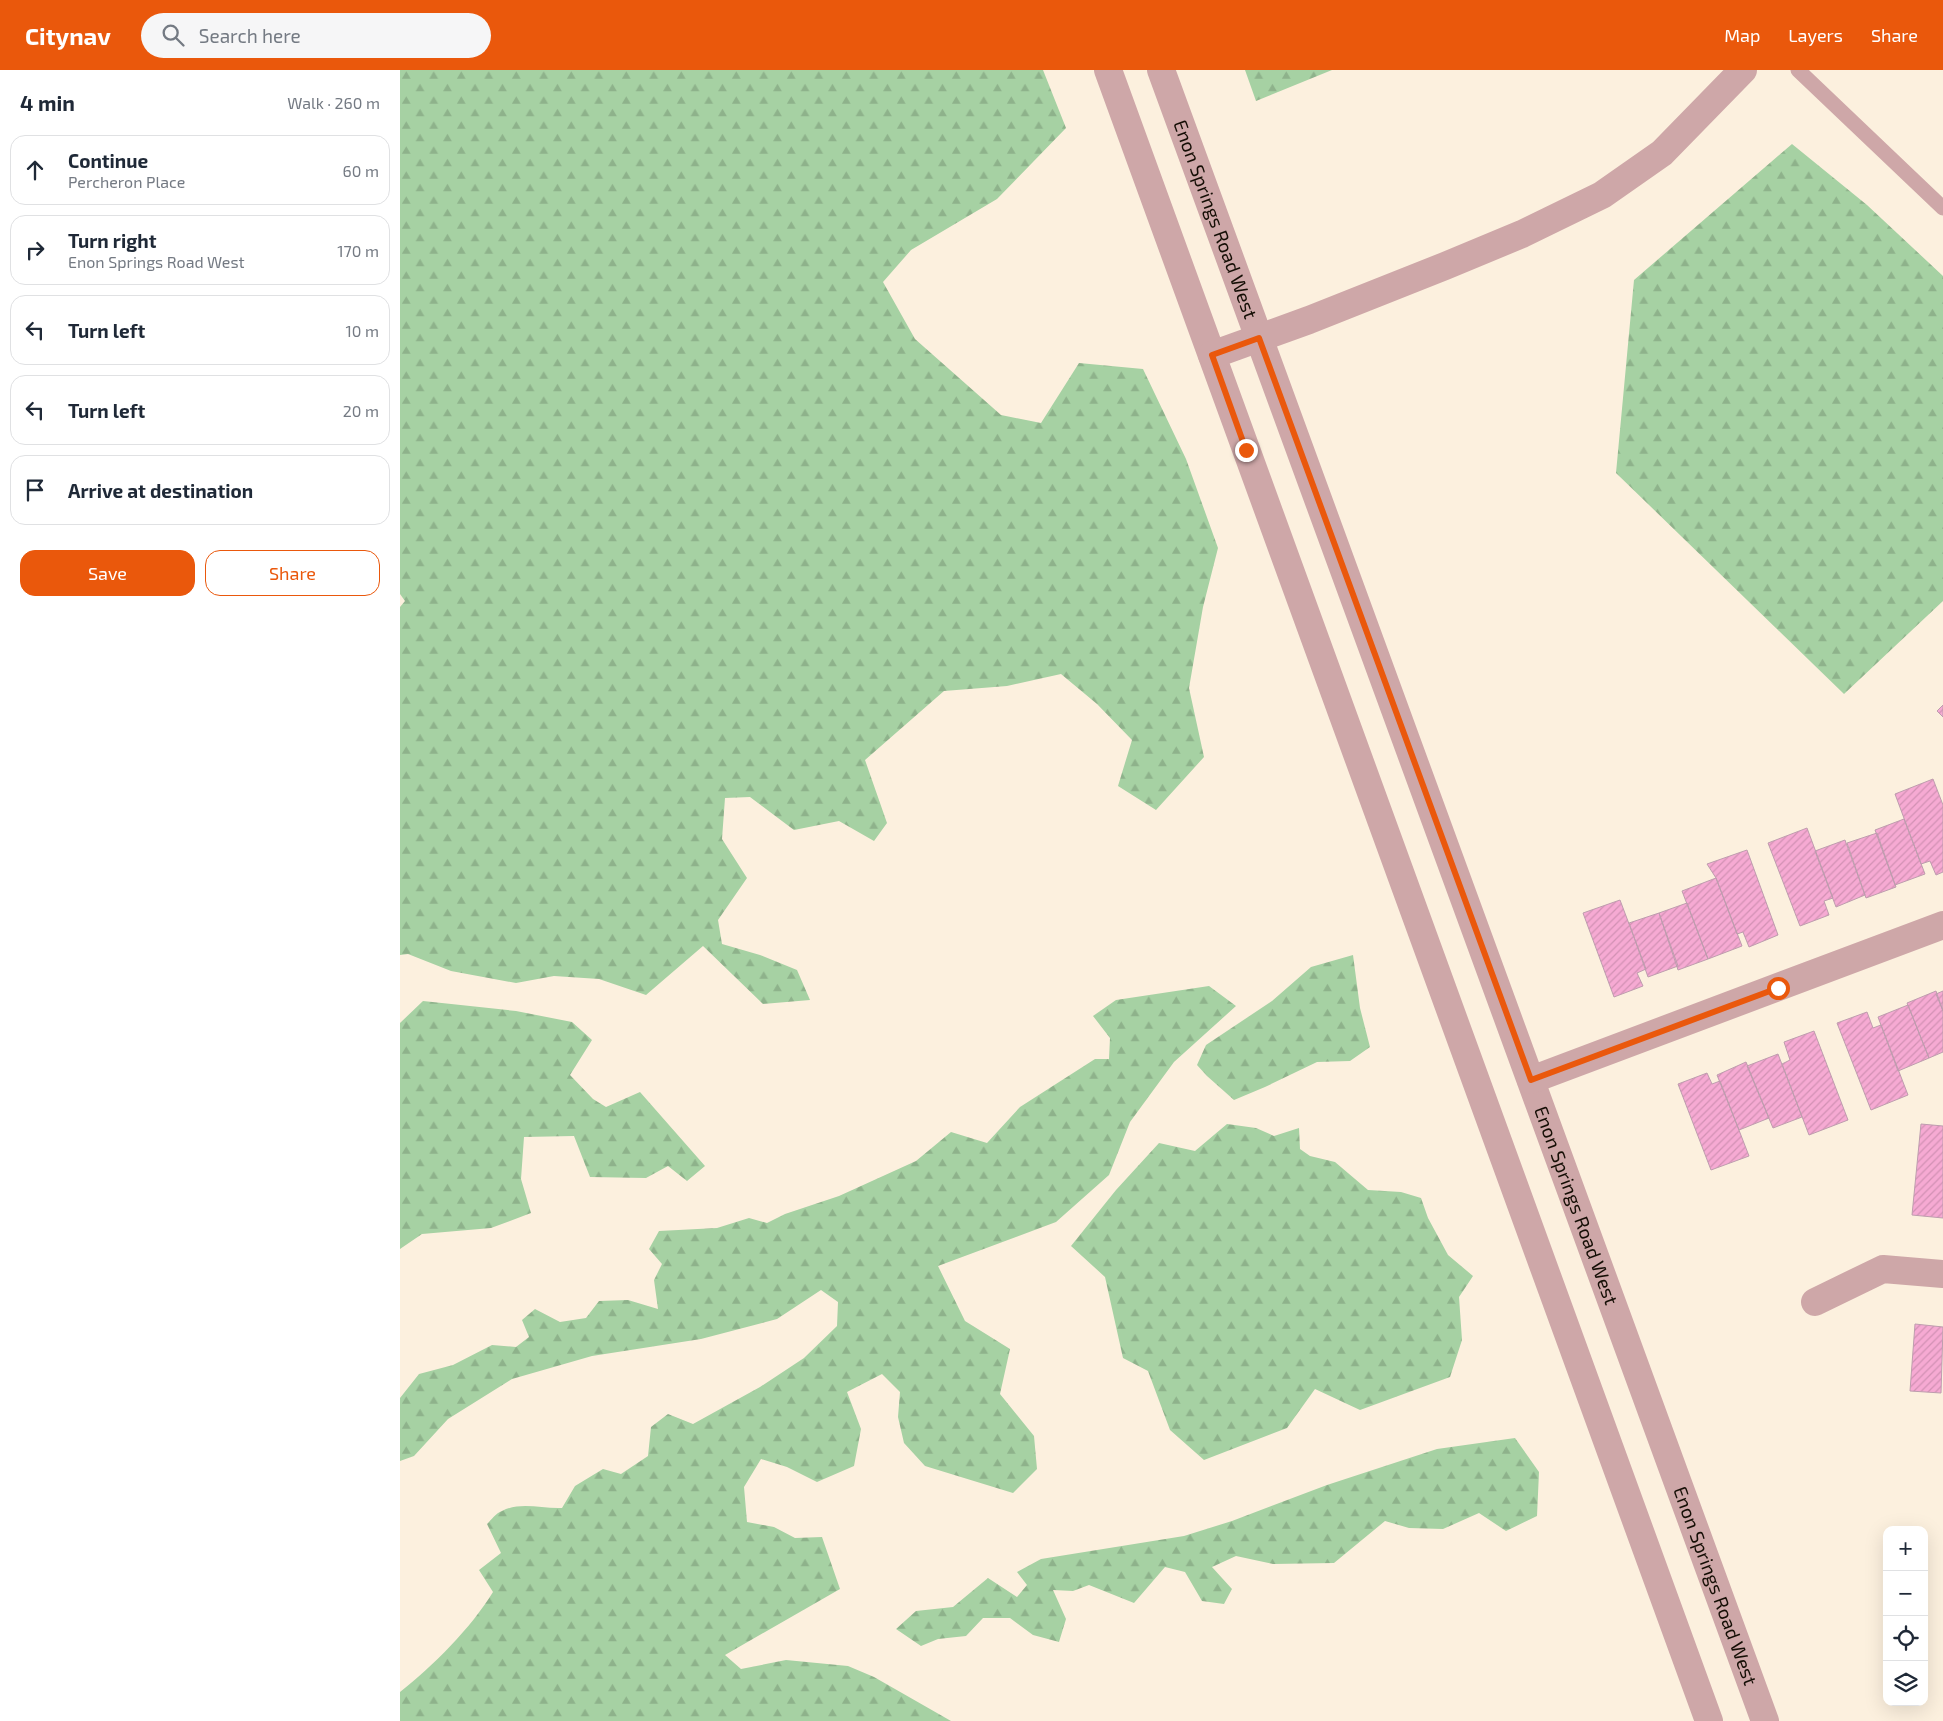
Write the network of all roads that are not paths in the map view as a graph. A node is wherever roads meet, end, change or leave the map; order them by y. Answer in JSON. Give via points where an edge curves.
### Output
{"nodes":[{"id":1,"x":1108,"y":70,"type":"edge"},
{"id":2,"x":1161,"y":70,"type":"edge"},
{"id":3,"x":1743,"y":70,"type":"edge"},
{"id":4,"x":1798,"y":70,"type":"edge"},
{"id":5,"x":1943,"y":208,"type":"edge"},
{"id":6,"x":1259,"y":338,"type":"junction"},
{"id":7,"x":1212,"y":355,"type":"junction"},
{"id":8,"x":1943,"y":926,"type":"edge"},
{"id":9,"x":1531,"y":1080,"type":"junction"},
{"id":10,"x":1943,"y":1274,"type":"edge"},
{"id":11,"x":1816,"y":1302,"type":"dead end"},
{"id":12,"x":1709,"y":1721,"type":"edge"},
{"id":13,"x":1765,"y":1721,"type":"edge"}],
"edges":[{"from":1,"to":7,"type":"street"},
{"from":2,"to":6,"type":"street","name":"Enon Springs Road West"},
{"from":3,"to":6,"type":"street","via":[[1662,154],[1602,195],[1522,234]]},
{"from":4,"to":5,"type":"lane"},
{"from":6,"to":7,"type":"street"},
{"from":6,"to":9,"type":"street","name":"Enon Springs Road West"},
{"from":7,"to":12,"type":"street"},
{"from":8,"to":9,"type":"street"},
{"from":9,"to":13,"type":"street","name":"Enon Springs Road West"},
{"from":10,"to":11,"type":"street","via":[[1883,1269]]}]}
